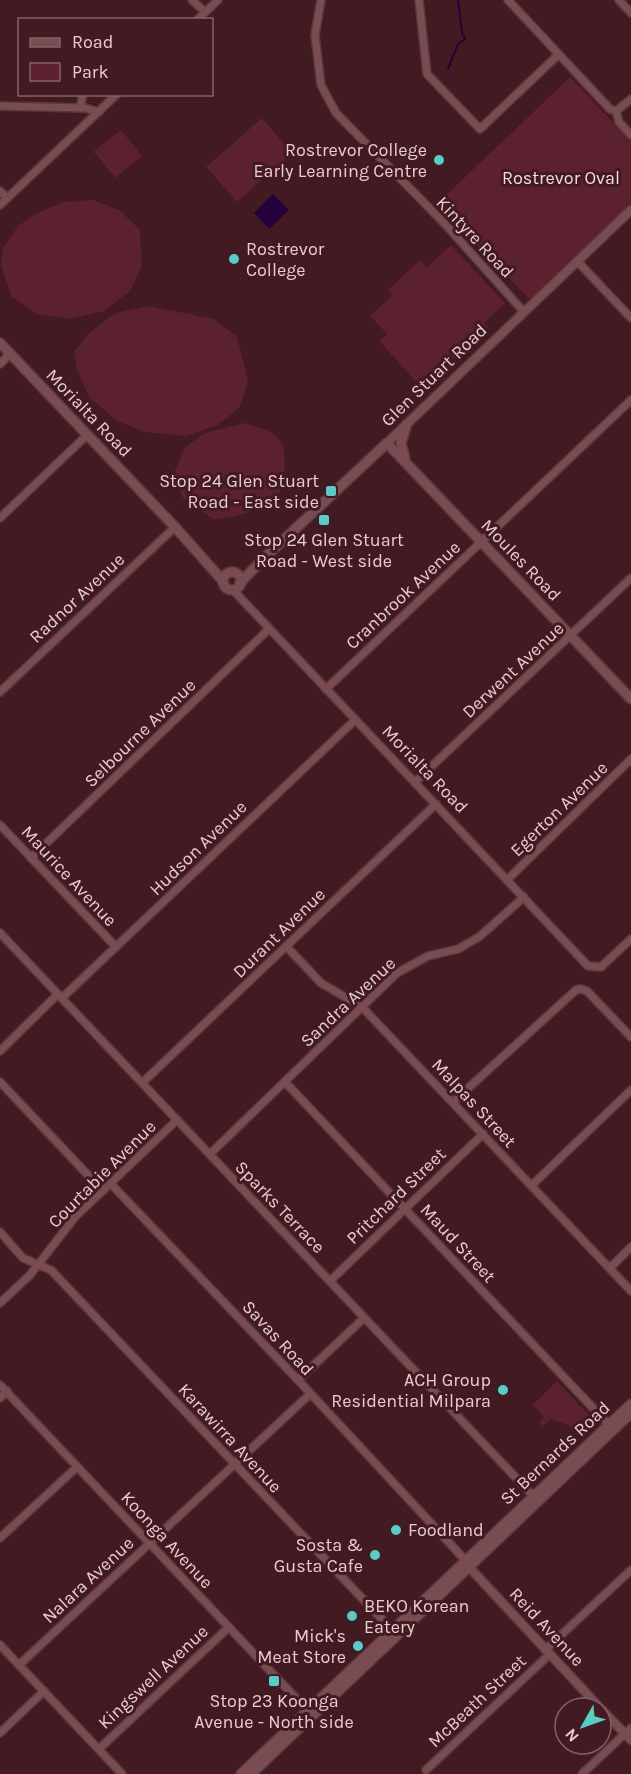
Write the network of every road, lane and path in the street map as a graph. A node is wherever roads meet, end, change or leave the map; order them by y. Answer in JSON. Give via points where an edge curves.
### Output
{"nodes":[{"id":1,"x":192,"y":0,"type":"edge"},
{"id":2,"x":218,"y":0,"type":"edge"},
{"id":3,"x":321,"y":0,"type":"edge"},
{"id":4,"x":419,"y":0,"type":"edge"},
{"id":5,"x":508,"y":0,"type":"edge"},
{"id":6,"x":619,"y":0,"type":"edge"},
{"id":7,"x":205,"y":12,"type":"junction"},
{"id":8,"x":631,"y":13,"type":"edge"},
{"id":9,"x":199,"y":18,"type":"edge"},
{"id":10,"x":558,"y":55,"type":"junction"},
{"id":11,"x":83,"y":96,"type":"edge"},
{"id":12,"x":115,"y":96,"type":"edge"},
{"id":13,"x":631,"y":99,"type":"edge"},
{"id":14,"x":0,"y":106,"type":"edge"},
{"id":15,"x":80,"y":108,"type":"junction"},
{"id":16,"x":99,"y":111,"type":"junction"},
{"id":17,"x":616,"y":111,"type":"junction"},
{"id":18,"x":631,"y":135,"type":"edge"},
{"id":19,"x":0,"y":191,"type":"edge"},
{"id":20,"x":7,"y":198,"type":"junction"},
{"id":21,"x":0,"y":206,"type":"edge"},
{"id":22,"x":631,"y":210,"type":"edge"},
{"id":23,"x":577,"y":261,"type":"junction"},
{"id":24,"x":524,"y":312,"type":"junction"},
{"id":25,"x":631,"y":318,"type":"edge"},
{"id":26,"x":0,"y":343,"type":"edge"},
{"id":27,"x":10,"y":354,"type":"junction"},
{"id":28,"x":0,"y":364,"type":"edge"},
{"id":29,"x":631,"y":400,"type":"edge"},
{"id":30,"x":407,"y":424,"type":"junction"},
{"id":31,"x":87,"y":435,"type":"junction"},
{"id":32,"x":387,"y":443,"type":"junction"},
{"id":33,"x":407,"y":464,"type":"junction"},
{"id":34,"x":0,"y":518,"type":"edge"},
{"id":35,"x":175,"y":527,"type":"junction"},
{"id":36,"x":481,"y":542,"type":"junction"},
{"id":37,"x":203,"y":558,"type":"junction"},
{"id":38,"x":260,"y":562,"type":"junction"},
{"id":39,"x":234,"y":573,"type":"junction"},
{"id":40,"x":631,"y":578,"type":"edge"},
{"id":41,"x":223,"y":581,"type":"junction"},
{"id":42,"x":237,"y":587,"type":"junction"},
{"id":43,"x":269,"y":629,"type":"junction"},
{"id":44,"x":570,"y":636,"type":"junction"},
{"id":45,"x":326,"y":689,"type":"junction"},
{"id":46,"x":0,"y":692,"type":"edge"},
{"id":47,"x":631,"y":699,"type":"edge"},
{"id":48,"x":355,"y":720,"type":"junction"},
{"id":49,"x":631,"y":759,"type":"edge"},
{"id":50,"x":415,"y":782,"type":"junction"},
{"id":51,"x":436,"y":804,"type":"junction"},
{"id":52,"x":0,"y":825,"type":"edge"},
{"id":53,"x":31,"y":858,"type":"junction"},
{"id":54,"x":507,"y":880,"type":"junction"},
{"id":55,"x":524,"y":897,"type":"junction"},
{"id":56,"x":0,"y":933,"type":"edge"},
{"id":57,"x":631,"y":939,"type":"edge"},
{"id":58,"x":286,"y":946,"type":"junction"},
{"id":59,"x":116,"y":947,"type":"junction"},
{"id":60,"x":60,"y":996,"type":"junction"},
{"id":61,"x":362,"y":1007,"type":"junction"},
{"id":62,"x":631,"y":1037,"type":"edge"},
{"id":63,"x":0,"y":1051,"type":"edge"},
{"id":64,"x":0,"y":1082,"type":"edge"},
{"id":65,"x":285,"y":1082,"type":"junction"},
{"id":66,"x":142,"y":1083,"type":"junction"},
{"id":67,"x":631,"y":1090,"type":"edge"},
{"id":68,"x":453,"y":1102,"type":"junction"},
{"id":69,"x":177,"y":1120,"type":"junction"},
{"id":70,"x":483,"y":1134,"type":"junction"},
{"id":71,"x":210,"y":1154,"type":"junction"},
{"id":72,"x":111,"y":1184,"type":"junction"},
{"id":73,"x":532,"y":1185,"type":"junction"},
{"id":74,"x":103,"y":1191,"type":"junction"},
{"id":75,"x":405,"y":1208,"type":"junction"},
{"id":76,"x":0,"y":1232,"type":"edge"},
{"id":77,"x":631,"y":1247,"type":"edge"},
{"id":78,"x":39,"y":1264,"type":"junction"},
{"id":79,"x":609,"y":1268,"type":"junction"},
{"id":80,"x":330,"y":1281,"type":"junction"},
{"id":81,"x":631,"y":1291,"type":"edge"},
{"id":82,"x":0,"y":1303,"type":"edge"},
{"id":83,"x":364,"y":1318,"type":"junction"},
{"id":84,"x":298,"y":1380,"type":"junction"},
{"id":85,"x":0,"y":1384,"type":"edge"},
{"id":86,"x":7,"y":1391,"type":"junction"},
{"id":87,"x":310,"y":1394,"type":"junction"},
{"id":88,"x":0,"y":1398,"type":"edge"},
{"id":89,"x":631,"y":1404,"type":"edge"},
{"id":90,"x":631,"y":1413,"type":"edge"},
{"id":91,"x":611,"y":1428,"type":"junction"},
{"id":92,"x":234,"y":1464,"type":"junction"},
{"id":93,"x":77,"y":1467,"type":"junction"},
{"id":94,"x":536,"y":1499,"type":"junction"},
{"id":95,"x":0,"y":1538,"type":"edge"},
{"id":96,"x":150,"y":1543,"type":"junction"},
{"id":97,"x":468,"y":1563,"type":"junction"},
{"id":98,"x":631,"y":1570,"type":"edge"},
{"id":99,"x":229,"y":1627,"type":"junction"},
{"id":100,"x":394,"y":1633,"type":"junction"},
{"id":101,"x":0,"y":1645,"type":"edge"},
{"id":102,"x":548,"y":1652,"type":"junction"},
{"id":103,"x":19,"y":1665,"type":"junction"},
{"id":104,"x":44,"y":1691,"type":"junction"},
{"id":105,"x":590,"y":1696,"type":"edge"},
{"id":106,"x":310,"y":1713,"type":"junction"},
{"id":107,"x":613,"y":1719,"type":"edge"},
{"id":108,"x":0,"y":1733,"type":"edge"},
{"id":109,"x":629,"y":1734,"type":"edge"},
{"id":110,"x":99,"y":1749,"type":"junction"},
{"id":111,"x":426,"y":1770,"type":"dead end"},
{"id":112,"x":122,"y":1774,"type":"edge"},
{"id":113,"x":241,"y":1774,"type":"edge"},
{"id":114,"x":251,"y":1774,"type":"edge"},
{"id":115,"x":582,"y":1774,"type":"edge"}],
"edges":[{"from":1,"to":7,"type":"street"},
{"from":2,"to":7,"type":"street"},
{"from":3,"to":24,"type":"street","name":"Kintyre Road","via":[[315,35],[321,85],[336,113]]},
{"from":4,"to":10,"type":"street","via":[[427,74],[480,129]]},
{"from":5,"to":10,"type":"street"},
{"from":6,"to":8,"type":"street"},
{"from":7,"to":9,"type":"street"},
{"from":10,"to":17,"type":"street"},
{"from":11,"to":15,"type":"street"},
{"from":12,"to":16,"type":"street"},
{"from":13,"to":17,"type":"street"},
{"from":14,"to":15,"type":"street"},
{"from":15,"to":16,"type":"street"},
{"from":16,"to":20,"type":"street"},
{"from":17,"to":18,"type":"street","via":[[619,122]]},
{"from":19,"to":20,"type":"street"},
{"from":20,"to":21,"type":"street"},
{"from":22,"to":23,"type":"street","name":"Glen Stuart Road"},
{"from":23,"to":24,"type":"street","name":"Glen Stuart Road"},
{"from":23,"to":25,"type":"street"},
{"from":24,"to":30,"type":"street","name":"Glen Stuart Road"},
{"from":26,"to":27,"type":"main road","name":"Morialta Road"},
{"from":27,"to":28,"type":"street"},
{"from":27,"to":31,"type":"main road","name":"Morialta Road"},
{"from":29,"to":36,"type":"street","name":"Cranbrook Avenue"},
{"from":30,"to":32,"type":"street","name":"Glen Stuart Road"},
{"from":30,"to":33,"type":"main road","via":[[401,442]]},
{"from":31,"to":34,"type":"street"},
{"from":31,"to":35,"type":"main road","name":"Morialta Road"},
{"from":32,"to":33,"type":"main road","name":"Moules Road"},
{"from":32,"to":38,"type":"main road","name":"Glen Stuart Road"},
{"from":33,"to":36,"type":"main road","name":"Moules Road"},
{"from":35,"to":37,"type":"main road","name":"Morialta Road"},
{"from":35,"to":46,"type":"street","name":"Radnor Avenue"},
{"from":36,"to":44,"type":"main road","name":"Moules Road"},
{"from":36,"to":45,"type":"street","name":"Cranbrook Avenue"},
{"from":37,"to":39,"type":"main road","name":"Morialta Road"},
{"from":37,"to":41,"type":"main road","name":"Morialta Road"},
{"from":38,"to":39,"type":"main road","name":"Glen Stuart Road"},
{"from":38,"to":42,"type":"main road","name":"Glen Stuart Road"},
{"from":39,"to":41,"type":"main road","via":[[226,574]]},
{"from":39,"to":42,"type":"main road","via":[[240,577]]},
{"from":40,"to":44,"type":"street","name":"Derwent Avenue"},
{"from":41,"to":42,"type":"main road","via":[[227,589]]},
{"from":42,"to":43,"type":"street","name":"Morialta Road"},
{"from":43,"to":45,"type":"street","name":"Morialta Road"},
{"from":43,"to":53,"type":"street","name":"Selbourne Avenue"},
{"from":44,"to":47,"type":"main road","name":"Moules Road"},
{"from":44,"to":50,"type":"street","name":"Derwent Avenue"},
{"from":45,"to":48,"type":"street","name":"Morialta Road"},
{"from":48,"to":50,"type":"street","name":"Morialta Road"},
{"from":48,"to":59,"type":"street","name":"Hudson Avenue"},
{"from":49,"to":54,"type":"street","name":"Egerton Avenue"},
{"from":50,"to":51,"type":"street","name":"Morialta Road"},
{"from":51,"to":54,"type":"street","name":"Morialta Road"},
{"from":51,"to":58,"type":"street","name":"Durant Avenue"},
{"from":52,"to":53,"type":"street","name":"Maurice Avenue"},
{"from":53,"to":59,"type":"street","name":"Maurice Avenue"},
{"from":54,"to":55,"type":"street","name":"Morialta Road"},
{"from":55,"to":57,"type":"street","name":"Morialta Road","via":[[588,966],[601,967]]},
{"from":55,"to":61,"type":"street","name":"Sandra Avenue","via":[[479,937],[458,949],[428,956],[397,973]]},
{"from":56,"to":60,"type":"street","name":"Sparks Terrace"},
{"from":58,"to":61,"type":"street","name":"Malpas Street","via":[[321,982]]},
{"from":58,"to":66,"type":"street","name":"Durant Avenue"},
{"from":59,"to":60,"type":"street","name":"Hudson Avenue"},
{"from":60,"to":63,"type":"street","name":"Hudson Avenue"},
{"from":60,"to":66,"type":"street","name":"Sparks Terrace"},
{"from":61,"to":65,"type":"street","name":"Sandra Avenue"},
{"from":61,"to":68,"type":"street","name":"Malpas Street"},
{"from":62,"to":68,"type":"street","via":[[591,994],[576,990]]},
{"from":64,"to":74,"type":"street"},
{"from":65,"to":71,"type":"street","name":"Sandra Avenue"},
{"from":65,"to":75,"type":"street","name":"Maud Street"},
{"from":66,"to":69,"type":"street","name":"Sparks Terrace"},
{"from":67,"to":73,"type":"street"},
{"from":68,"to":70,"type":"street","name":"Malpas Street"},
{"from":69,"to":71,"type":"street","name":"Sparks Terrace"},
{"from":69,"to":72,"type":"street","name":"Courtabie Avenue"},
{"from":70,"to":73,"type":"street","name":"Malpas Street"},
{"from":70,"to":75,"type":"street","name":"Pritchard Street"},
{"from":71,"to":80,"type":"street","name":"Sparks Terrace"},
{"from":72,"to":74,"type":"street","name":"Courtabie Avenue"},
{"from":72,"to":84,"type":"street","name":"Savas Road"},
{"from":73,"to":79,"type":"street","name":"Malpas Street"},
{"from":74,"to":78,"type":"street","name":"Courtabie Avenue","via":[[75,1217]]},
{"from":75,"to":80,"type":"street","name":"Pritchard Street"},
{"from":75,"to":91,"type":"street","name":"Maud Street"},
{"from":76,"to":78,"type":"street","name":"Karawirra Avenue","via":[[23,1258]]},
{"from":77,"to":79,"type":"street"},
{"from":78,"to":82,"type":"street","name":"Courtabie Avenue"},
{"from":78,"to":92,"type":"street","name":"Karawirra Avenue","via":[[51,1270]]},
{"from":79,"to":81,"type":"street","name":"Malpas Street"},
{"from":80,"to":83,"type":"street","name":"Sparks Terrace"},
{"from":83,"to":84,"type":"street"},
{"from":83,"to":94,"type":"street","name":"Sparks Terrace"},
{"from":84,"to":87,"type":"street","name":"Savas Road"},
{"from":85,"to":86,"type":"street","name":"Koonga Avenue"},
{"from":86,"to":88,"type":"street"},
{"from":86,"to":93,"type":"street","name":"Koonga Avenue"},
{"from":87,"to":92,"type":"street","name":"Nalara Avenue"},
{"from":87,"to":97,"type":"street","name":"Savas Road"},
{"from":89,"to":91,"type":"main road","name":"St Bernards Road"},
{"from":90,"to":91,"type":"main road","name":"St Bernards Road"},
{"from":91,"to":94,"type":"main road","name":"St Bernards Road"},
{"from":92,"to":96,"type":"street","name":"Nalara Avenue"},
{"from":92,"to":100,"type":"street","name":"Karawirra Avenue"},
{"from":93,"to":95,"type":"street"},
{"from":93,"to":96,"type":"street","name":"Koonga Avenue"},
{"from":94,"to":97,"type":"main road","name":"St Bernards Road"},
{"from":96,"to":99,"type":"street","name":"Koonga Avenue"},
{"from":96,"to":103,"type":"street","name":"Nalara Avenue"},
{"from":97,"to":100,"type":"main road","name":"St Bernards Road"},
{"from":97,"to":102,"type":"street","name":"Reid Avenue"},
{"from":98,"to":102,"type":"street","name":"McBeath Street"},
{"from":99,"to":106,"type":"street","name":"Koonga Avenue"},
{"from":99,"to":110,"type":"street","name":"Kingswell Avenue"},
{"from":100,"to":106,"type":"main road","name":"St Bernards Road"},
{"from":101,"to":103,"type":"street"},
{"from":102,"to":105,"type":"street","name":"Reid Avenue"},
{"from":102,"to":111,"type":"street","name":"McBeath Street"},
{"from":103,"to":104,"type":"street"},
{"from":104,"to":108,"type":"street"},
{"from":104,"to":110,"type":"street"},
{"from":106,"to":113,"type":"main road","name":"St Bernards Road"},
{"from":106,"to":114,"type":"main road","name":"St Bernards Road"},
{"from":107,"to":109,"type":"street","name":"Reid Avenue"},
{"from":109,"to":115,"type":"street"},
{"from":110,"to":112,"type":"street"}]}
